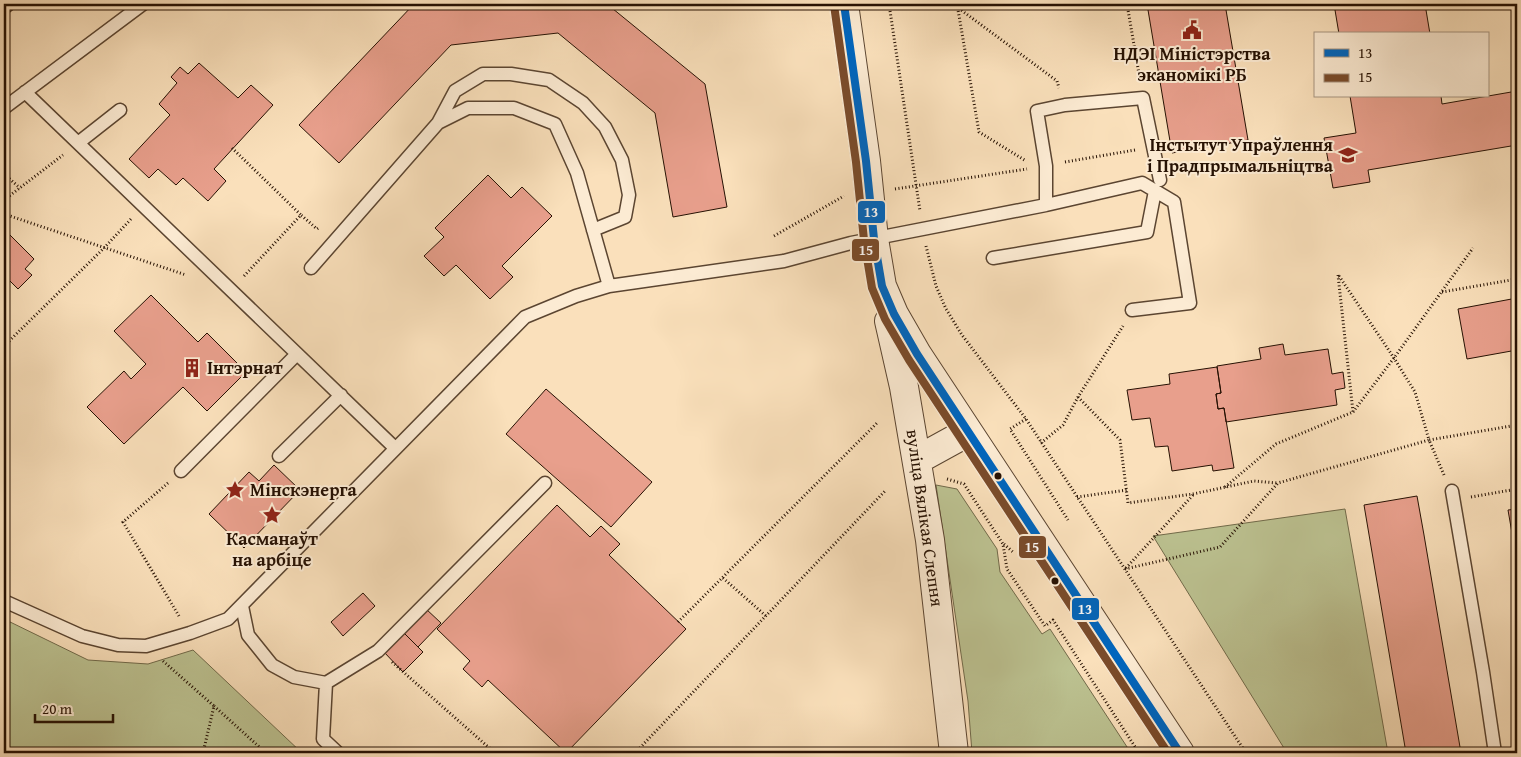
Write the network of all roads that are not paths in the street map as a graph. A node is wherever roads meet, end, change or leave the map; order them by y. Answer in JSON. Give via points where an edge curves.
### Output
{"nodes":[{"id":1,"x":10,"y":4,"type":"edge"},
{"id":2,"x":143,"y":4,"type":"edge"},
{"id":3,"x":844,"y":4,"type":"edge"},
{"id":4,"x":4,"y":8,"type":"edge"},
{"id":5,"x":25,"y":92,"type":"junction"},
{"id":6,"x":4,"y":108,"type":"edge"},
{"id":7,"x":120,"y":110,"type":"dead end"},
{"id":8,"x":438,"y":123,"type":"junction"},
{"id":9,"x":78,"y":143,"type":"junction"},
{"id":10,"x":1158,"y":186,"type":"junction"},
{"id":11,"x":1046,"y":205,"type":"junction"},
{"id":12,"x":593,"y":230,"type":"junction"},
{"id":13,"x":874,"y":239,"type":"junction"},
{"id":14,"x":993,"y":258,"type":"dead end"},
{"id":15,"x":311,"y":268,"type":"dead end"},
{"id":16,"x":609,"y":286,"type":"junction"},
{"id":17,"x":882,"y":286,"type":"junction"},
{"id":18,"x":1132,"y":310,"type":"road end"},
{"id":19,"x":297,"y":354,"type":"junction"},
{"id":20,"x":341,"y":396,"type":"junction"},
{"id":21,"x":968,"y":432,"type":"junction"},
{"id":22,"x":395,"y":448,"type":"junction"},
{"id":23,"x":279,"y":456,"type":"dead end"},
{"id":24,"x":917,"y":460,"type":"junction"},
{"id":25,"x":181,"y":472,"type":"road end"},
{"id":26,"x":545,"y":483,"type":"dead end"},
{"id":27,"x":1452,"y":491,"type":"road end"},
{"id":28,"x":4,"y":601,"type":"edge"},
{"id":29,"x":242,"y":606,"type":"junction"},
{"id":30,"x":326,"y":683,"type":"junction"},
{"id":31,"x":338,"y":753,"type":"edge"},
{"id":32,"x":954,"y":753,"type":"edge"},
{"id":33,"x":1180,"y":753,"type":"edge"},
{"id":34,"x":1495,"y":753,"type":"edge"}],
"edges":[{"from":1,"to":4,"type":"lane"},
{"from":2,"to":5,"type":"lane"},
{"from":3,"to":13,"type":"street"},
{"from":5,"to":6,"type":"lane"},
{"from":5,"to":9,"type":"lane"},
{"from":7,"to":9,"type":"lane"},
{"from":8,"to":12,"type":"lane","via":[[468,108],[514,108],[555,124],[577,173]]},
{"from":8,"to":12,"type":"lane","via":[[455,91],[483,74],[512,74],[549,80],[583,103],[605,127],[622,160],[628,195],[625,217]]},
{"from":8,"to":15,"type":"lane"},
{"from":9,"to":19,"type":"lane"},
{"from":10,"to":11,"type":"lane","via":[[1142,183]]},
{"from":10,"to":11,"type":"lane","via":[[1143,98],[1065,105],[1037,111]]},
{"from":10,"to":14,"type":"lane","via":[[1147,232]]},
{"from":10,"to":18,"type":"lane","via":[[1174,202],[1190,303]]},
{"from":11,"to":13,"type":"lane"},
{"from":12,"to":16,"type":"lane"},
{"from":13,"to":16,"type":"lane","via":[[784,261]]},
{"from":13,"to":17,"type":"street"},
{"from":16,"to":22,"type":"lane","via":[[525,317]]},
{"from":17,"to":21,"type":"street","via":[[903,331]]},
{"from":17,"to":24,"type":"street","name":"вуліца Вялікая Слепня"},
{"from":19,"to":20,"type":"lane"},
{"from":19,"to":25,"type":"lane"},
{"from":20,"to":22,"type":"lane"},
{"from":20,"to":23,"type":"lane"},
{"from":21,"to":24,"type":"street"},
{"from":21,"to":33,"type":"street"},
{"from":22,"to":29,"type":"lane"},
{"from":24,"to":32,"type":"street","name":"вуліца Вялікая Слепня","via":[[930,540]]},
{"from":26,"to":30,"type":"lane","via":[[378,650]]},
{"from":27,"to":34,"type":"lane"},
{"from":28,"to":29,"type":"lane","via":[[82,636],[118,645],[146,646],[228,619]]},
{"from":29,"to":30,"type":"lane","via":[[248,635],[272,665],[294,677]]},
{"from":30,"to":31,"type":"lane","via":[[323,739]]}]}
